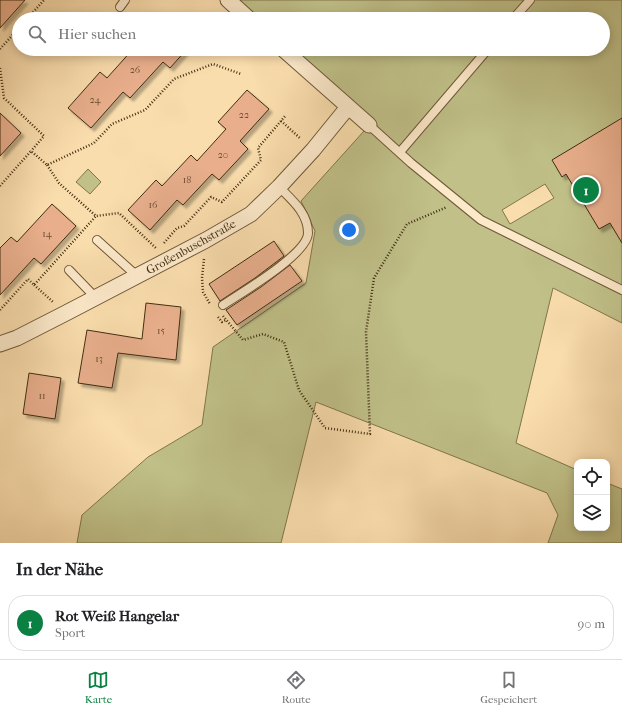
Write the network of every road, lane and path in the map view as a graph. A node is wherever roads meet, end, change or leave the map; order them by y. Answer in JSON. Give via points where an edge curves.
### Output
{"nodes":[{"id":1,"x":44,"y":0,"type":"edge"},
{"id":2,"x":125,"y":0,"type":"edge"},
{"id":3,"x":228,"y":0,"type":"edge"},
{"id":4,"x":530,"y":0,"type":"edge"},
{"id":5,"x":120,"y":7,"type":"dead end"},
{"id":6,"x":33,"y":12,"type":"edge"},
{"id":7,"x":241,"y":12,"type":"edge"},
{"id":8,"x":519,"y":12,"type":"edge"},
{"id":9,"x":12,"y":36,"type":"edge"},
{"id":10,"x":0,"y":50,"type":"edge"},
{"id":11,"x":291,"y":56,"type":"edge"},
{"id":12,"x":482,"y":56,"type":"edge"},
{"id":13,"x":0,"y":68,"type":"edge"},
{"id":14,"x":241,"y":74,"type":"dead end"},
{"id":15,"x":348,"y":107,"type":"junction"},
{"id":16,"x":286,"y":115,"type":"dead end"},
{"id":17,"x":281,"y":121,"type":"junction"},
{"id":18,"x":369,"y":124,"type":"joint"},
{"id":19,"x":313,"y":150,"type":"junction"},
{"id":20,"x":31,"y":151,"type":"junction"},
{"id":21,"x":400,"y":152,"type":"junction"},
{"id":22,"x":47,"y":166,"type":"junction"},
{"id":23,"x":0,"y":186,"type":"edge"},
{"id":24,"x":279,"y":187,"type":"junction"},
{"id":25,"x":458,"y":202,"type":"junction"},
{"id":26,"x":96,"y":216,"type":"junction"},
{"id":27,"x":98,"y":240,"type":"dead end"},
{"id":28,"x":206,"y":240,"type":"junction"},
{"id":29,"x":69,"y":270,"type":"dead end"},
{"id":30,"x":137,"y":276,"type":"junction"},
{"id":31,"x":34,"y":285,"type":"junction"},
{"id":32,"x":622,"y":290,"type":"edge"},
{"id":33,"x":96,"y":298,"type":"junction"},
{"id":34,"x":224,"y":305,"type":"dead end"},
{"id":35,"x":0,"y":310,"type":"edge"},
{"id":36,"x":214,"y":310,"type":"dead end"},
{"id":37,"x":66,"y":313,"type":"junction"},
{"id":38,"x":218,"y":316,"type":"dead end"},
{"id":39,"x":0,"y":344,"type":"edge"}],
"edges":[{"from":1,"to":6,"type":"path"},
{"from":2,"to":5,"type":"lane"},
{"from":3,"to":7,"type":"street"},
{"from":4,"to":8,"type":"lane"},
{"from":9,"to":10,"type":"path"},
{"from":11,"to":15,"type":"street"},
{"from":12,"to":21,"type":"lane"},
{"from":13,"to":20,"type":"path","via":[[4,98],[44,136]]},
{"from":14,"to":22,"type":"path","via":[[213,64],[174,79],[145,110],[112,124],[94,143]]},
{"from":15,"to":18,"type":"street"},
{"from":15,"to":19,"type":"street","name":"Großenbuschstraße"},
{"from":16,"to":17,"type":"path"},
{"from":17,"to":19,"type":"path"},
{"from":17,"to":26,"type":"path","via":[[258,148],[261,160],[222,202],[211,197],[184,226],[177,228],[158,250],[119,214]]},
{"from":18,"to":21,"type":"lane"},
{"from":19,"to":24,"type":"street","name":"Großenbuschstraße"},
{"from":20,"to":22,"type":"path"},
{"from":20,"to":23,"type":"path"},
{"from":21,"to":25,"type":"lane"},
{"from":22,"to":26,"type":"path","via":[[59,183]]},
{"from":24,"to":28,"type":"street","name":"Großenbuschstraße","via":[[251,214]]},
{"from":24,"to":34,"type":"lane","via":[[300,209],[306,222],[308,234],[303,245],[287,262]]},
{"from":25,"to":32,"type":"lane","via":[[482,220]]},
{"from":25,"to":38,"type":"path","via":[[407,224],[374,278],[366,332],[370,434],[325,428],[299,390],[284,342],[263,334],[243,340],[226,320],[222,322]]},
{"from":26,"to":31,"type":"path"},
{"from":27,"to":30,"type":"lane"},
{"from":28,"to":30,"type":"street","name":"Großenbuschstraße"},
{"from":28,"to":36,"type":"path","via":[[203,292]]},
{"from":29,"to":33,"type":"lane"},
{"from":30,"to":33,"type":"street","name":"Großenbuschstraße"},
{"from":31,"to":35,"type":"path","via":[[28,279]]},
{"from":31,"to":37,"type":"path"},
{"from":33,"to":37,"type":"street","name":"Großenbuschstraße"},
{"from":37,"to":39,"type":"street","name":"Großenbuschstraße"}]}
